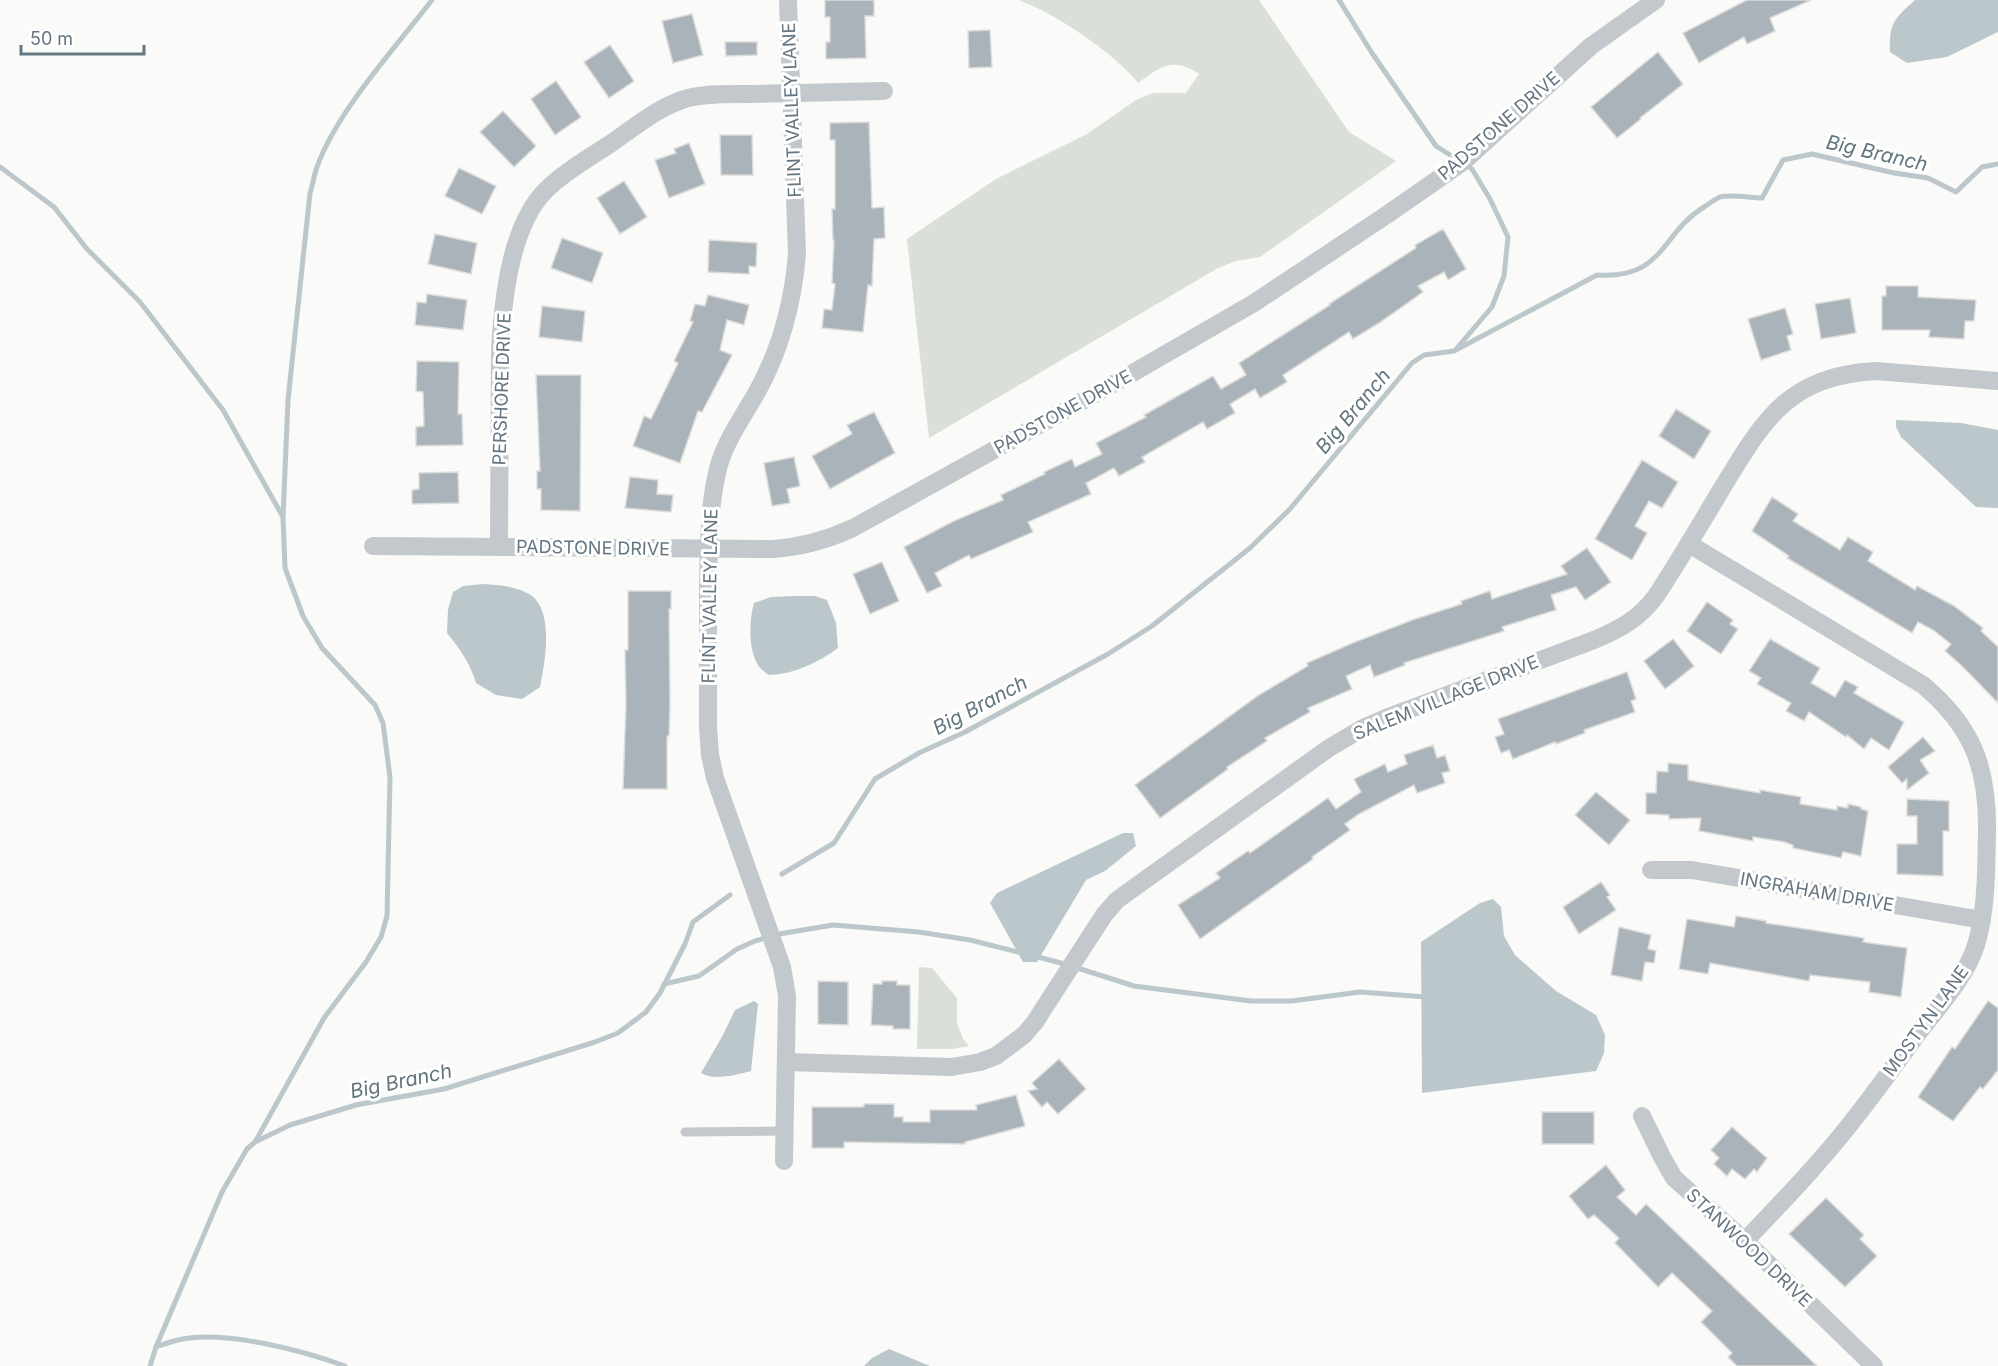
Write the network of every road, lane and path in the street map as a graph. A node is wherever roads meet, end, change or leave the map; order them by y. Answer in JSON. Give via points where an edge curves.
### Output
{"nodes":[{"id":1,"x":788,"y":0,"type":"edge"},
{"id":2,"x":1656,"y":0,"type":"edge"},
{"id":3,"x":884,"y":91,"type":"dead end"},
{"id":4,"x":792,"y":93,"type":"junction"},
{"id":5,"x":1998,"y":381,"type":"edge"},
{"id":6,"x":1689,"y":544,"type":"junction"},
{"id":7,"x":373,"y":546,"type":"dead end"},
{"id":8,"x":499,"y":547,"type":"junction"},
{"id":9,"x":708,"y":550,"type":"junction"},
{"id":10,"x":1651,"y":870,"type":"dead end"},
{"id":11,"x":1982,"y":920,"type":"junction"},
{"id":12,"x":786,"y":1062,"type":"junction"},
{"id":13,"x":1642,"y":1116,"type":"dead end"},
{"id":14,"x":785,"y":1131,"type":"junction"},
{"id":15,"x":685,"y":1132,"type":"dead end"},
{"id":16,"x":784,"y":1161,"type":"dead end"},
{"id":17,"x":1745,"y":1241,"type":"junction"},
{"id":18,"x":1874,"y":1366,"type":"edge"}],
"edges":[{"from":1,"to":4,"type":"street","name":"FLINT VALLEY LANE"},
{"from":2,"to":9,"type":"street","name":"PADSTONE DRIVE","via":[[1591,46],[1464,161],[1254,303],[834,537],[795,547]]},
{"from":3,"to":4,"type":"street","name":"PERSHORE DRIVE"},
{"from":4,"to":8,"type":"street","name":"PERSHORE DRIVE","via":[[688,98],[669,106],[564,175],[531,209],[516,245],[502,319]]},
{"from":4,"to":9,"type":"street","name":"FLINT VALLEY LANE","via":[[797,254],[788,316],[758,391],[719,462]]},
{"from":5,"to":6,"type":"street","name":"SALEM VILLAGE DRIVE","via":[[1876,371],[1834,377],[1803,390],[1777,409],[1756,433]]},
{"from":6,"to":11,"type":"street","name":"MOSTYN LANE","via":[[1923,685],[1952,711],[1978,756],[1986,789]]},
{"from":6,"to":12,"type":"street","name":"SALEM VILLAGE DRIVE","via":[[1647,609],[1622,628],[1363,728],[1130,889],[1104,915],[1035,1022],[996,1056],[952,1067]]},
{"from":7,"to":8,"type":"street","name":"PADSTONE DRIVE"},
{"from":8,"to":9,"type":"street","name":"PADSTONE DRIVE"},
{"from":9,"to":12,"type":"street","name":"FLINT VALLEY LANE","via":[[710,755],[782,967],[787,996]]},
{"from":10,"to":11,"type":"street","name":"INGRAHAM DRIVE","via":[[1692,870]]},
{"from":11,"to":17,"type":"street","name":"MOSTYN LANE","via":[[1970,960],[1941,1003],[1851,1123]]},
{"from":12,"to":14,"type":"street","name":"FLINT VALLEY LANE"},
{"from":13,"to":17,"type":"street","name":"STANWOOD DRIVE","via":[[1674,1178]]},
{"from":14,"to":15,"type":"lane"},
{"from":14,"to":16,"type":"street","name":"FLINT VALLEY LANE"},
{"from":17,"to":18,"type":"street","name":"STANWOOD DRIVE"}]}
